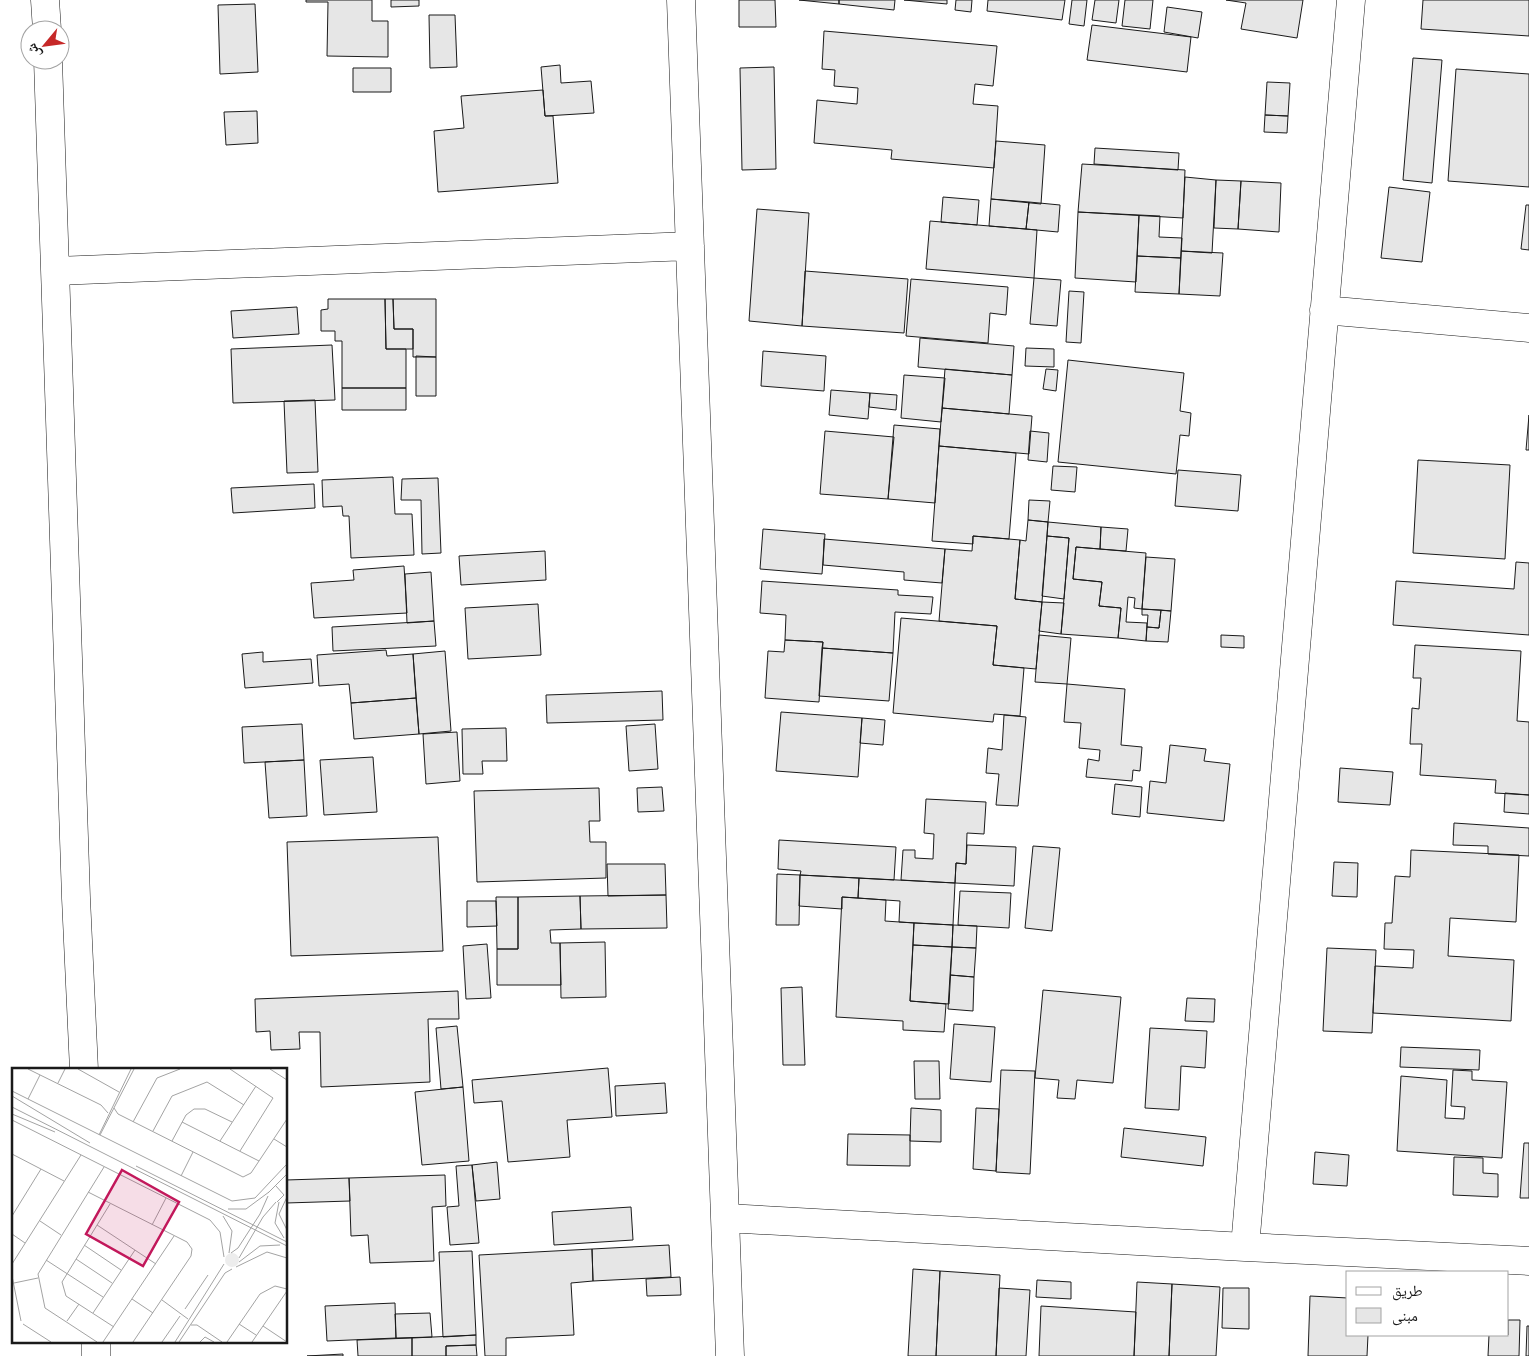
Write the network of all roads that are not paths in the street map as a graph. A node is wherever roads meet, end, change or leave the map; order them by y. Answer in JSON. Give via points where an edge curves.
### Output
{"nodes":[{"id":1,"x":45,"y":0,"type":"edge"},
{"id":2,"x":681,"y":0,"type":"edge"},
{"id":3,"x":1351,"y":0,"type":"edge"},
{"id":4,"x":46,"y":20,"type":"edge"},
{"id":5,"x":48,"y":70,"type":"edge"},
{"id":6,"x":690,"y":246,"type":"junction"},
{"id":7,"x":56,"y":271,"type":"junction"},
{"id":8,"x":1324,"y":310,"type":"junction"},
{"id":9,"x":1529,"y":328,"type":"edge"},
{"id":10,"x":84,"y":1068,"type":"edge"},
{"id":11,"x":726,"y":1218,"type":"junction"},
{"id":12,"x":1245,"y":1247,"type":"junction"},
{"id":13,"x":1529,"y":1261,"type":"edge"},
{"id":14,"x":730,"y":1356,"type":"edge"}],
"edges":[{"from":1,"to":4,"type":"street"},
{"from":2,"to":6,"type":"street"},
{"from":3,"to":8,"type":"street"},
{"from":5,"to":7,"type":"street"},
{"from":6,"to":7,"type":"street"},
{"from":6,"to":11,"type":"street"},
{"from":7,"to":10,"type":"street"},
{"from":8,"to":9,"type":"street"},
{"from":8,"to":12,"type":"street"},
{"from":11,"to":12,"type":"street"},
{"from":11,"to":14,"type":"street"},
{"from":12,"to":13,"type":"street"}]}
